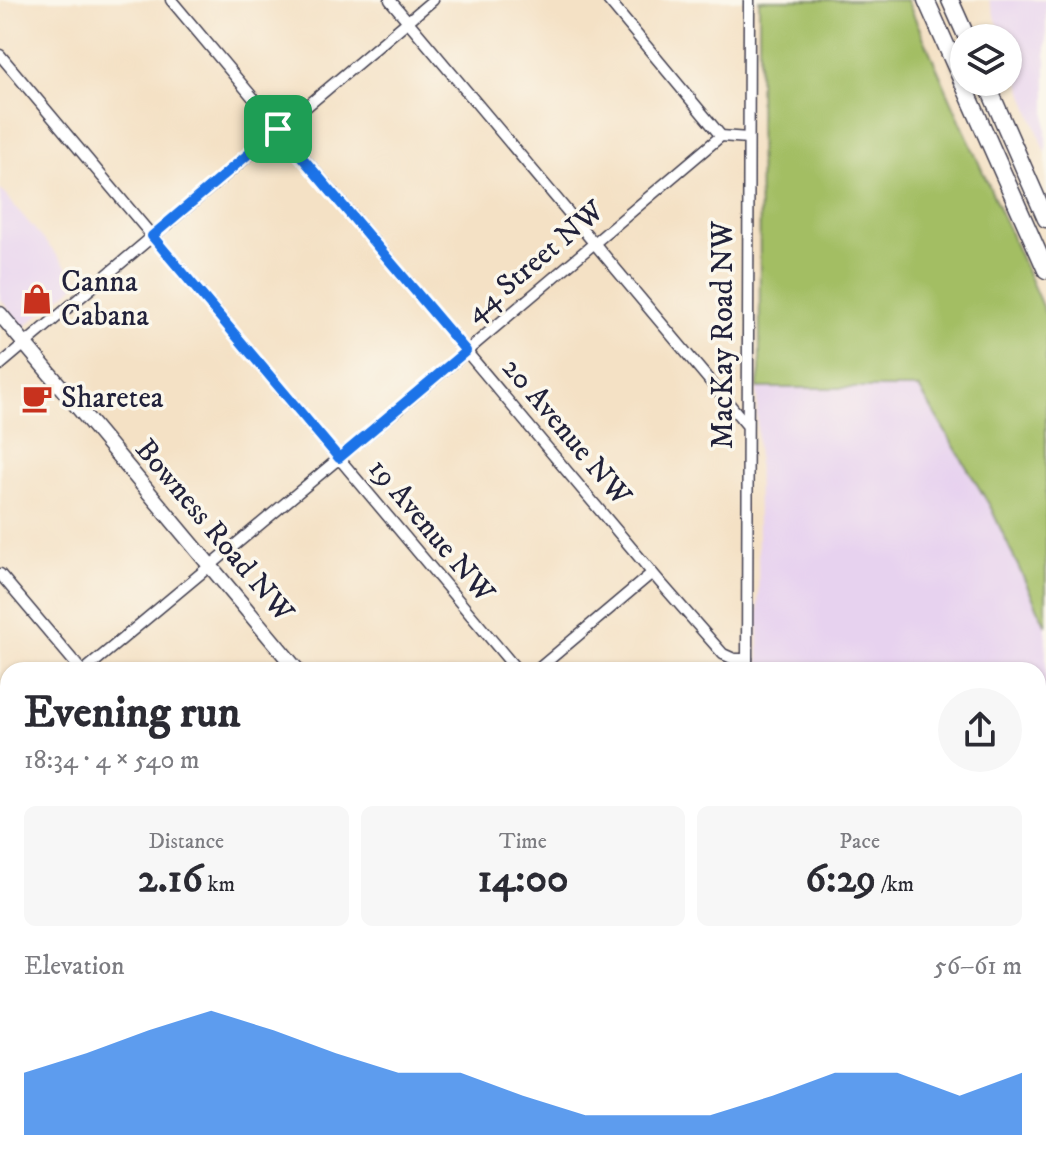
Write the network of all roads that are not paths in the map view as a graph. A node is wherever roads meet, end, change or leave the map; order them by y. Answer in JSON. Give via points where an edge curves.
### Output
{"nodes":[{"id":1,"x":171,"y":0,"type":"edge"},
{"id":2,"x":390,"y":0,"type":"edge"},
{"id":3,"x":433,"y":0,"type":"edge"},
{"id":4,"x":608,"y":0,"type":"edge"},
{"id":5,"x":749,"y":0,"type":"edge"},
{"id":6,"x":926,"y":0,"type":"edge"},
{"id":7,"x":950,"y":0,"type":"edge"},
{"id":8,"x":407,"y":21,"type":"junction"},
{"id":9,"x":961,"y":24,"type":"edge"},
{"id":10,"x":0,"y":55,"type":"edge"},
{"id":11,"x":992,"y":96,"type":"edge"},
{"id":12,"x":278,"y":129,"type":"junction"},
{"id":13,"x":721,"y":136,"type":"junction"},
{"id":14,"x":748,"y":138,"type":"junction"},
{"id":15,"x":1046,"y":219,"type":"edge"},
{"id":16,"x":152,"y":236,"type":"junction"},
{"id":17,"x":593,"y":243,"type":"junction"},
{"id":18,"x":1046,"y":270,"type":"edge"},
{"id":19,"x":0,"y":314,"type":"edge"},
{"id":20,"x":25,"y":344,"type":"junction"},
{"id":21,"x":466,"y":351,"type":"junction"},
{"id":22,"x":0,"y":365,"type":"edge"},
{"id":23,"x":746,"y":424,"type":"junction"},
{"id":24,"x":339,"y":458,"type":"junction"},
{"id":25,"x":209,"y":567,"type":"junction"},
{"id":26,"x":652,"y":573,"type":"junction"},
{"id":27,"x":0,"y":574,"type":"edge"},
{"id":28,"x":76,"y":662,"type":"edge"},
{"id":29,"x":93,"y":662,"type":"edge"},
{"id":30,"x":290,"y":662,"type":"edge"},
{"id":31,"x":510,"y":662,"type":"edge"},
{"id":32,"x":546,"y":662,"type":"edge"},
{"id":33,"x":740,"y":662,"type":"edge"},
{"id":34,"x":747,"y":662,"type":"edge"}],
"edges":[{"from":1,"to":12,"type":"street","name":"20 Avenue NW"},
{"from":2,"to":8,"type":"street"},
{"from":3,"to":8,"type":"street"},
{"from":4,"to":13,"type":"street"},
{"from":5,"to":14,"type":"street","name":"MacKay Road NW"},
{"from":6,"to":18,"type":"main road"},
{"from":7,"to":9,"type":"main road"},
{"from":8,"to":12,"type":"street"},
{"from":8,"to":17,"type":"street"},
{"from":10,"to":16,"type":"street","name":"19 Avenue NW"},
{"from":11,"to":15,"type":"main road"},
{"from":12,"to":16,"type":"street"},
{"from":12,"to":21,"type":"street","name":"20 Avenue NW"},
{"from":13,"to":14,"type":"street"},
{"from":13,"to":17,"type":"street","name":"44 Street NW"},
{"from":14,"to":23,"type":"street","name":"MacKay Road NW"},
{"from":16,"to":20,"type":"street"},
{"from":16,"to":24,"type":"street","name":"19 Avenue NW"},
{"from":17,"to":21,"type":"street","name":"44 Street NW"},
{"from":17,"to":23,"type":"street"},
{"from":19,"to":20,"type":"street","name":"Bowness Road NW"},
{"from":20,"to":22,"type":"street"},
{"from":20,"to":25,"type":"street","name":"Bowness Road NW"},
{"from":21,"to":24,"type":"street","name":"44 Street NW"},
{"from":21,"to":26,"type":"street","name":"20 Avenue NW"},
{"from":23,"to":34,"type":"street","name":"MacKay Road NW"},
{"from":24,"to":25,"type":"street","name":"44 Street NW"},
{"from":24,"to":31,"type":"street","name":"19 Avenue NW"},
{"from":25,"to":29,"type":"street","name":"44 Street NW"},
{"from":25,"to":30,"type":"street","name":"Bowness Road NW"},
{"from":26,"to":32,"type":"street"},
{"from":26,"to":33,"type":"street","name":"20 Avenue NW","via":[[723,654]]},
{"from":27,"to":28,"type":"street"}]}
